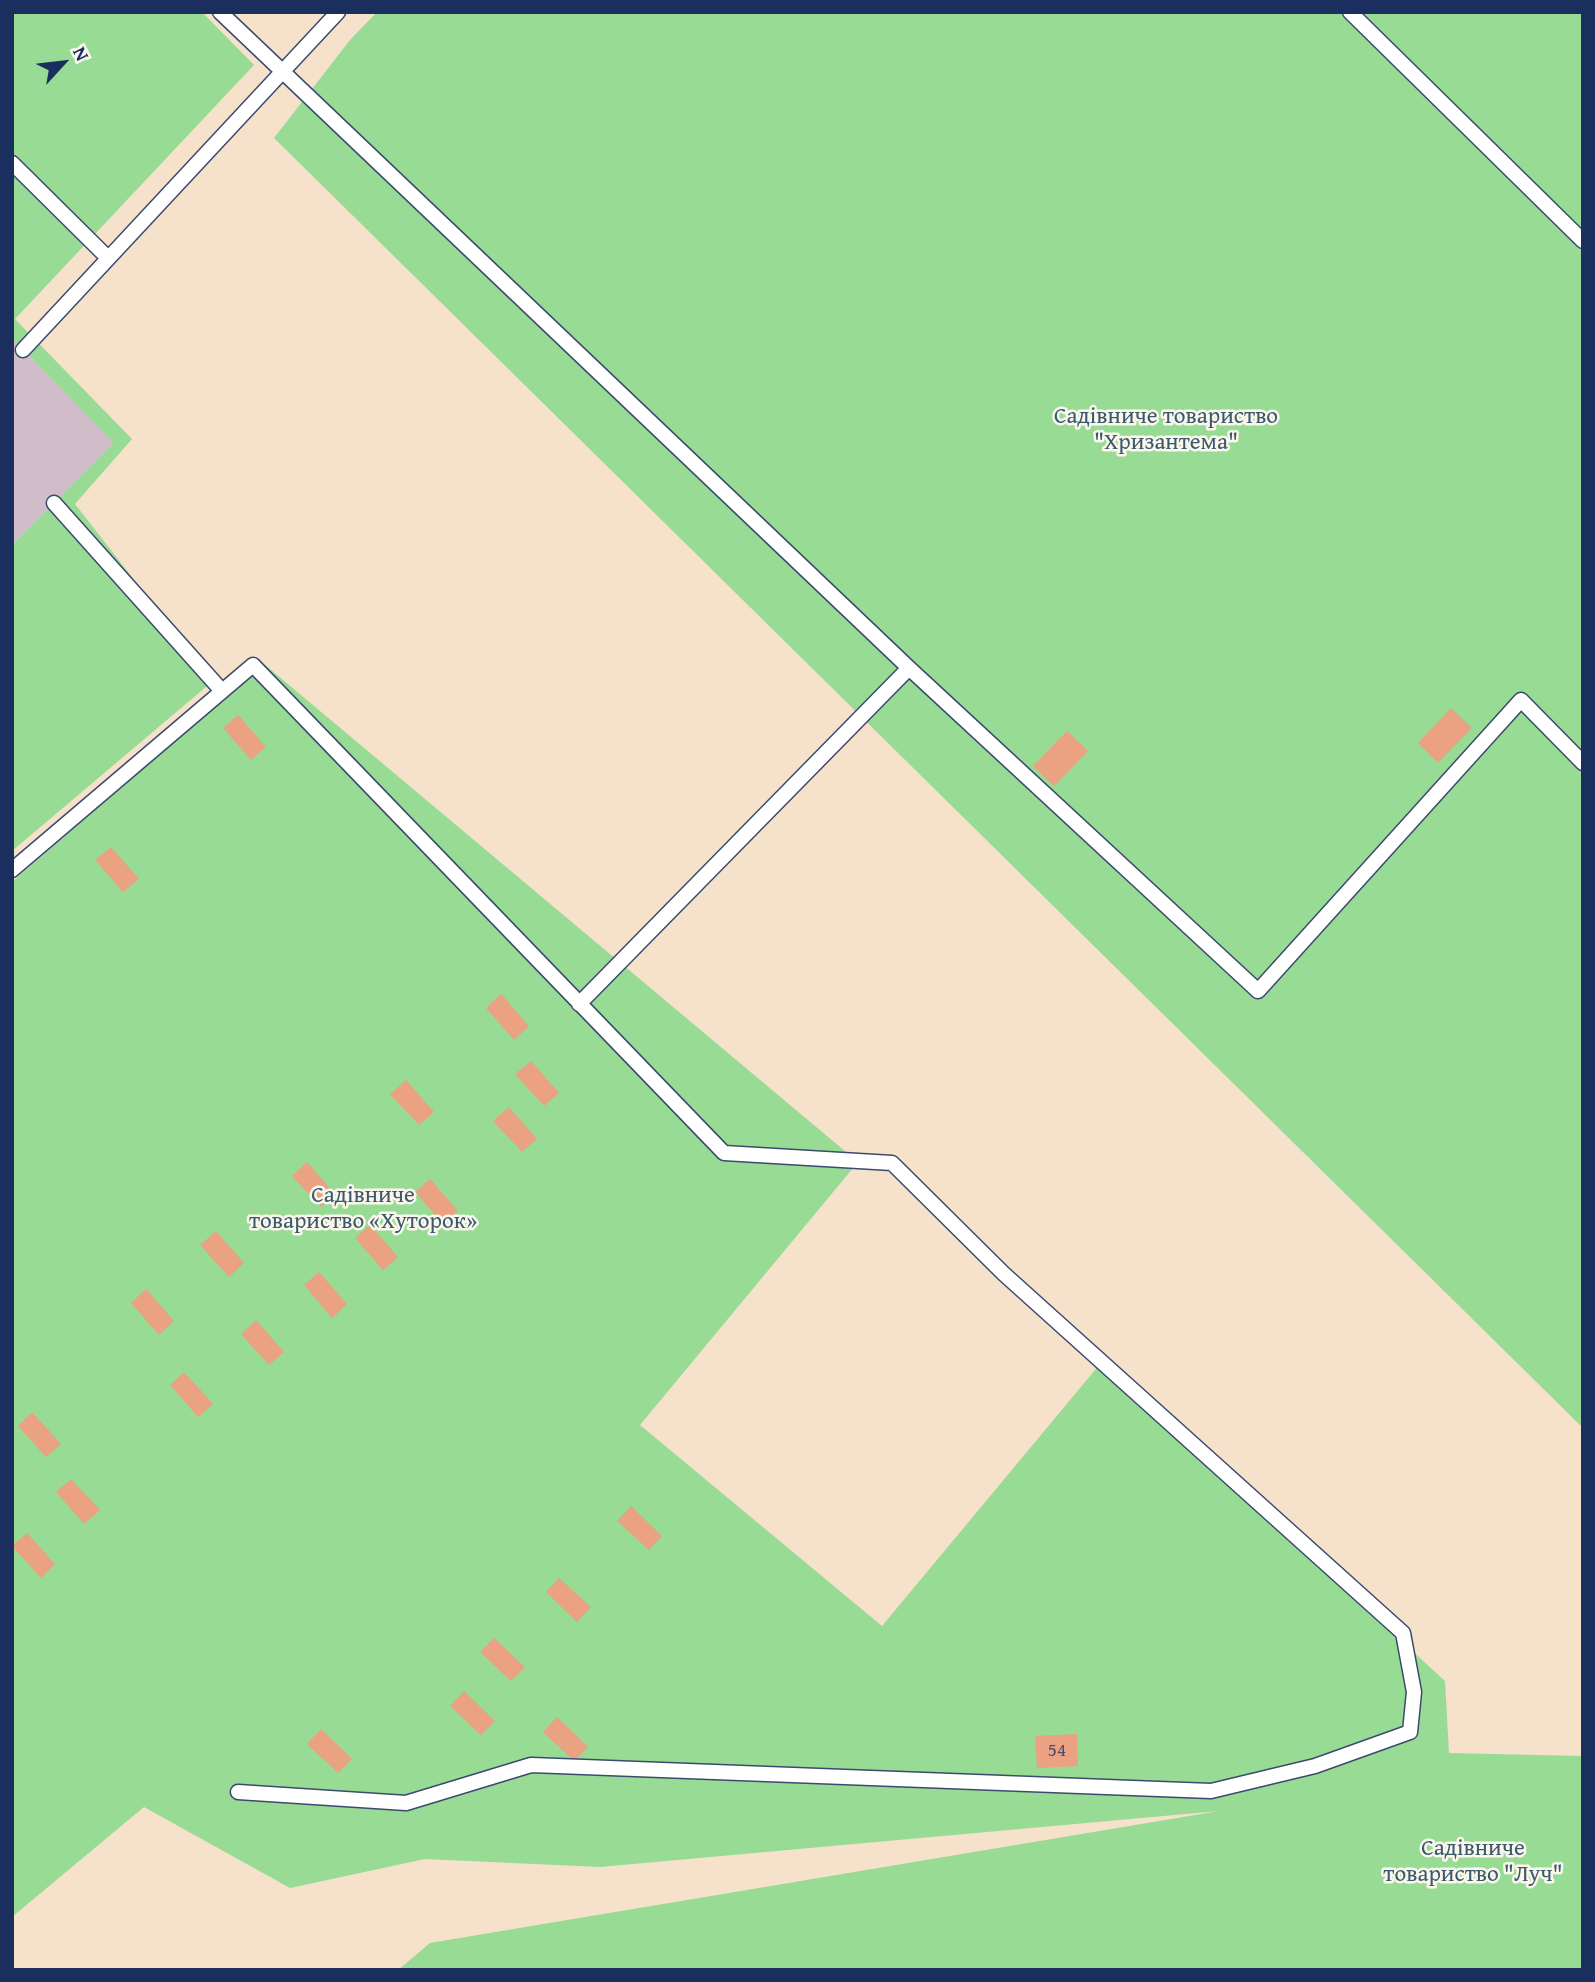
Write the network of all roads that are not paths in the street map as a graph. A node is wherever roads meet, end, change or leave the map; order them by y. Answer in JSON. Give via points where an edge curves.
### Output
{"nodes":[{"id":1,"x":220,"y":12,"type":"edge"},
{"id":2,"x":338,"y":12,"type":"edge"},
{"id":3,"x":1350,"y":12,"type":"edge"},
{"id":4,"x":281,"y":71,"type":"junction"},
{"id":5,"x":12,"y":163,"type":"edge"},
{"id":6,"x":1583,"y":242,"type":"edge"},
{"id":7,"x":108,"y":258,"type":"junction"},
{"id":8,"x":23,"y":350,"type":"dead end"},
{"id":9,"x":54,"y":503,"type":"dead end"},
{"id":10,"x":909,"y":668,"type":"junction"},
{"id":11,"x":222,"y":691,"type":"junction"},
{"id":12,"x":1583,"y":764,"type":"edge"},
{"id":13,"x":12,"y":870,"type":"edge"},
{"id":14,"x":579,"y":1004,"type":"junction"},
{"id":15,"x":238,"y":1792,"type":"dead end"}],
"edges":[{"from":1,"to":4,"type":"lane"},
{"from":2,"to":4,"type":"lane"},
{"from":3,"to":6,"type":"lane"},
{"from":4,"to":7,"type":"lane"},
{"from":4,"to":10,"type":"lane"},
{"from":5,"to":7,"type":"lane"},
{"from":7,"to":8,"type":"lane"},
{"from":9,"to":11,"type":"lane"},
{"from":10,"to":12,"type":"lane","via":[[1258,991],[1521,700]]},
{"from":10,"to":14,"type":"lane"},
{"from":11,"to":13,"type":"lane"},
{"from":11,"to":14,"type":"lane","via":[[253,664]]},
{"from":14,"to":15,"type":"lane","via":[[724,1153],[892,1163],[1004,1274],[1403,1633],[1414,1692],[1410,1732],[1315,1766],[1211,1791],[531,1765],[406,1803]]}]}
